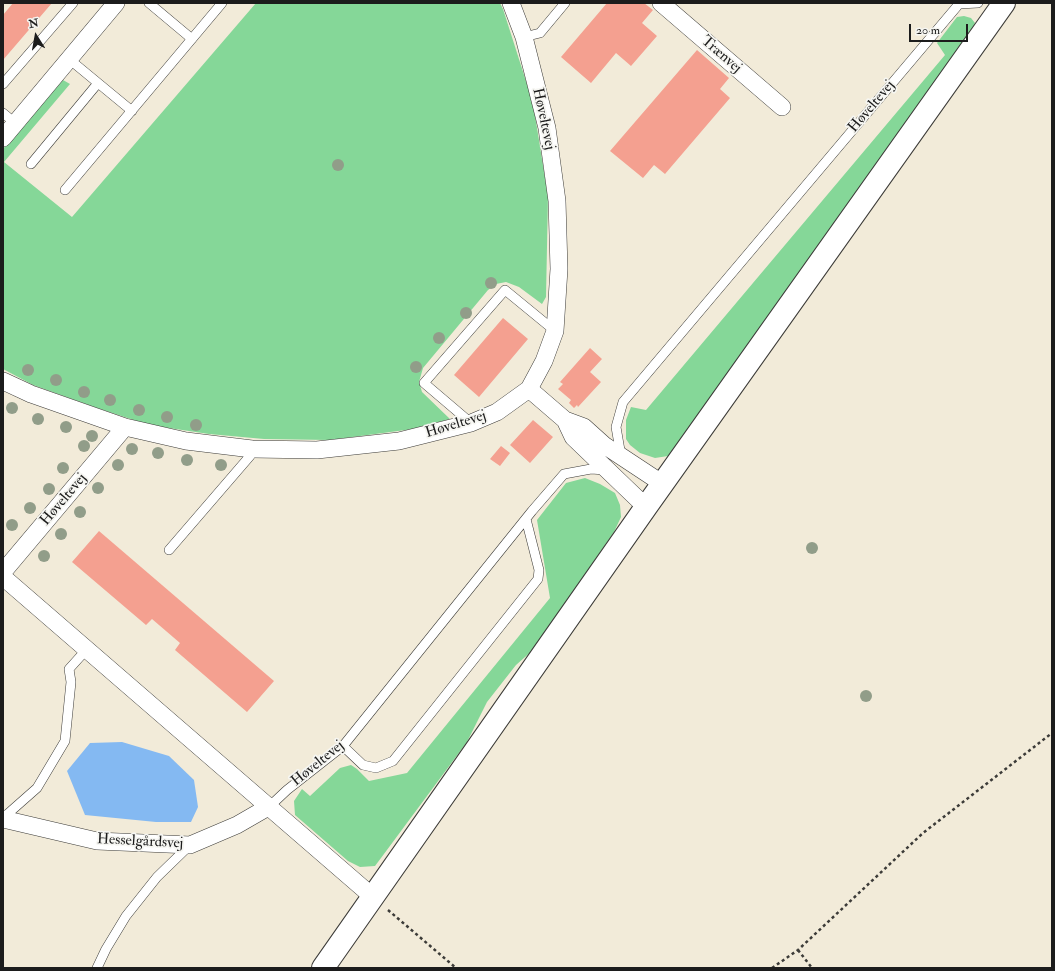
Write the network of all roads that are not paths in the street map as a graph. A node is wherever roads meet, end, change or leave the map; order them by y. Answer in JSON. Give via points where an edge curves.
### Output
{"nodes":[{"id":1,"x":73,"y":3,"type":"edge"},
{"id":2,"x":116,"y":3,"type":"edge"},
{"id":3,"x":222,"y":3,"type":"edge"},
{"id":4,"x":511,"y":3,"type":"edge"},
{"id":5,"x":565,"y":3,"type":"edge"},
{"id":6,"x":661,"y":3,"type":"edge"},
{"id":7,"x":978,"y":3,"type":"edge"},
{"id":8,"x":155,"y":5,"type":"edge"},
{"id":9,"x":1001,"y":8,"type":"edge"},
{"id":10,"x":524,"y":37,"type":"junction"},
{"id":11,"x":192,"y":39,"type":"junction"},
{"id":12,"x":69,"y":59,"type":"junction"},
{"id":13,"x":98,"y":83,"type":"junction"},
{"id":14,"x":3,"y":84,"type":"edge"},
{"id":15,"x":782,"y":106,"type":"dead end"},
{"id":16,"x":132,"y":111,"type":"junction"},
{"id":17,"x":9,"y":118,"type":"edge"},
{"id":18,"x":3,"y":138,"type":"edge"},
{"id":19,"x":31,"y":164,"type":"dead end"},
{"id":20,"x":65,"y":190,"type":"dead end"},
{"id":21,"x":555,"y":331,"type":"junction"},
{"id":22,"x":3,"y":381,"type":"edge"},
{"id":23,"x":529,"y":389,"type":"junction"},
{"id":24,"x":565,"y":420,"type":"junction"},
{"id":25,"x":471,"y":423,"type":"junction"},
{"id":26,"x":125,"y":427,"type":"junction"},
{"id":27,"x":252,"y":449,"type":"junction"},
{"id":28,"x":621,"y":456,"type":"junction"},
{"id":29,"x":607,"y":470,"type":"junction"},
{"id":30,"x":663,"y":484,"type":"junction"},
{"id":31,"x":646,"y":507,"type":"junction"},
{"id":32,"x":526,"y":519,"type":"junction"},
{"id":33,"x":169,"y":550,"type":"dead end"},
{"id":34,"x":3,"y":572,"type":"edge"},
{"id":35,"x":3,"y":576,"type":"edge"},
{"id":36,"x":88,"y":649,"type":"junction"},
{"id":37,"x":343,"y":746,"type":"junction"},
{"id":38,"x":270,"y":806,"type":"junction"},
{"id":39,"x":3,"y":818,"type":"edge"},
{"id":40,"x":190,"y":845,"type":"junction"},
{"id":41,"x":374,"y":897,"type":"junction"},
{"id":42,"x":97,"y":968,"type":"edge"},
{"id":43,"x":323,"y":968,"type":"edge"}],
"edges":[{"from":1,"to":14,"type":"lane"},
{"from":2,"to":12,"type":"street"},
{"from":3,"to":11,"type":"lane"},
{"from":4,"to":10,"type":"street","name":"Høveltevej"},
{"from":5,"to":10,"type":"lane","via":[[540,33]]},
{"from":6,"to":15,"type":"street","name":"Trænvej"},
{"from":7,"to":9,"type":"lane","name":"Høveltevej"},
{"from":7,"to":28,"type":"lane","name":"Høveltevej","via":[[959,4],[623,402],[616,426]]},
{"from":8,"to":11,"type":"lane"},
{"from":9,"to":30,"type":"street","name":"Høveltevej"},
{"from":10,"to":21,"type":"street","name":"Høveltevej","via":[[547,128],[557,201],[559,269]]},
{"from":11,"to":16,"type":"lane"},
{"from":12,"to":13,"type":"lane"},
{"from":12,"to":17,"type":"street"},
{"from":13,"to":16,"type":"lane"},
{"from":13,"to":19,"type":"lane"},
{"from":16,"to":20,"type":"lane"},
{"from":17,"to":18,"type":"street"},
{"from":21,"to":23,"type":"street","name":"Høveltevej","via":[[544,361]]},
{"from":21,"to":25,"type":"lane","via":[[505,290],[424,382]]},
{"from":22,"to":26,"type":"street","name":"Høveltevej","via":[[31,394]]},
{"from":23,"to":24,"type":"street"},
{"from":23,"to":25,"type":"street","name":"Høveltevej","via":[[497,412]]},
{"from":24,"to":28,"type":"street","via":[[584,427]]},
{"from":24,"to":29,"type":"street","via":[[573,437]]},
{"from":25,"to":27,"type":"street","name":"Høveltevej","via":[[399,441],[316,450]]},
{"from":26,"to":27,"type":"street","name":"Høveltevej","via":[[186,441]]},
{"from":26,"to":34,"type":"street","name":"Høveltevej"},
{"from":27,"to":33,"type":"lane","via":[[250,456]]},
{"from":28,"to":30,"type":"street"},
{"from":29,"to":31,"type":"street"},
{"from":29,"to":32,"type":"lane","name":"Høveltevej","via":[[564,474]]},
{"from":30,"to":31,"type":"street","name":"Høveltevej"},
{"from":31,"to":41,"type":"street","name":"Høveltevej"},
{"from":32,"to":37,"type":"lane","name":"Høveltevej"},
{"from":32,"to":37,"type":"lane","via":[[539,570],[538,579],[393,761],[376,768],[363,765]]},
{"from":35,"to":36,"type":"street"},
{"from":36,"to":38,"type":"street"},
{"from":36,"to":39,"type":"lane","via":[[69,668],[71,682],[65,741],[37,788]]},
{"from":37,"to":38,"type":"lane","name":"Høveltevej"},
{"from":38,"to":40,"type":"street","name":"Hesselgårdsvej","via":[[237,825]]},
{"from":38,"to":41,"type":"street"},
{"from":39,"to":40,"type":"street","name":"Hesselgårdsvej","via":[[97,841]]},
{"from":40,"to":42,"type":"lane","via":[[157,877],[126,916]]},
{"from":41,"to":43,"type":"street","name":"Høveltevej"}]}
